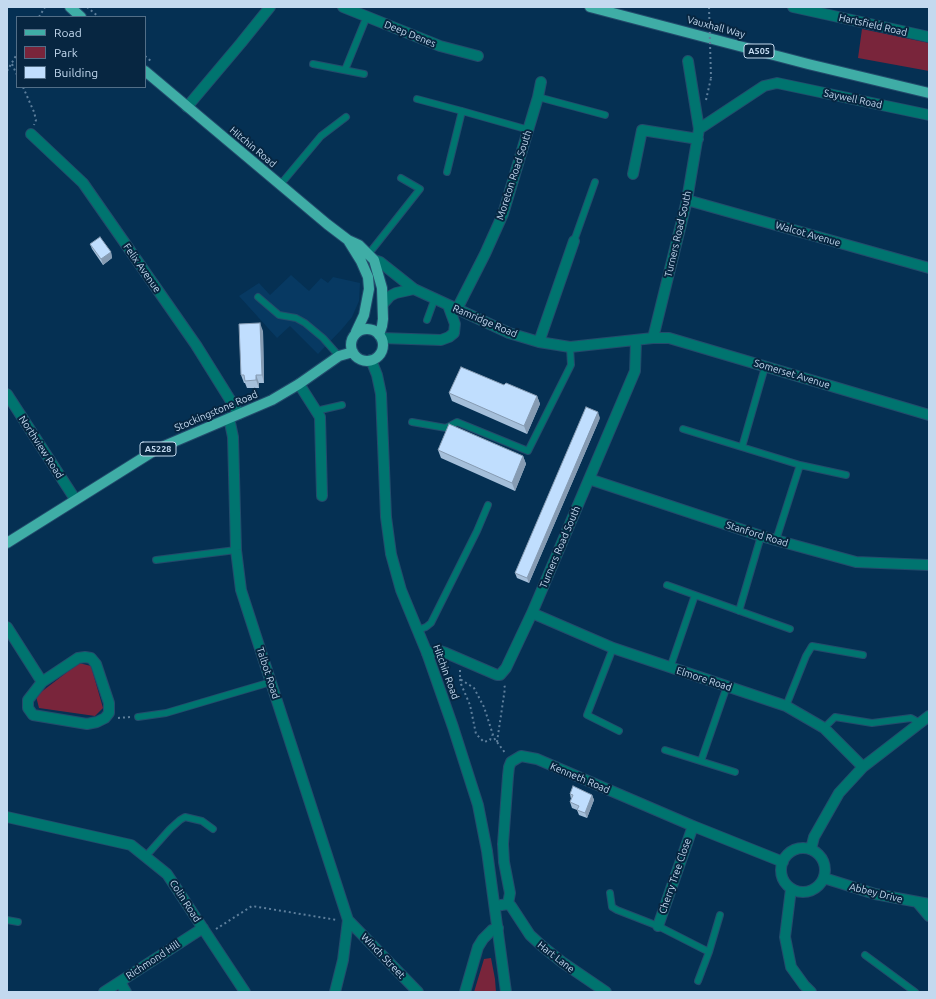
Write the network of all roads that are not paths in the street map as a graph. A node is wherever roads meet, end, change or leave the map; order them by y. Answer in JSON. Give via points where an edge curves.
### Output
{"nodes":[{"id":1,"x":70,"y":7,"type":"edge"},
{"id":2,"x":270,"y":7,"type":"edge"},
{"id":3,"x":343,"y":7,"type":"edge"},
{"id":4,"x":590,"y":7,"type":"edge"},
{"id":5,"x":793,"y":7,"type":"edge"},
{"id":6,"x":80,"y":16,"type":"edge"},
{"id":7,"x":367,"y":16,"type":"junction"},
{"id":8,"x":929,"y":38,"type":"edge"},
{"id":9,"x":478,"y":56,"type":"dead end"},
{"id":10,"x":688,"y":61,"type":"dead end"},
{"id":11,"x":313,"y":64,"type":"dead end"},
{"id":12,"x":345,"y":70,"type":"junction"},
{"id":13,"x":146,"y":72,"type":"edge"},
{"id":14,"x":364,"y":74,"type":"dead end"},
{"id":15,"x":541,"y":82,"type":"dead end"},
{"id":16,"x":929,"y":93,"type":"edge"},
{"id":17,"x":538,"y":97,"type":"junction"},
{"id":18,"x":417,"y":98,"type":"dead end"},
{"id":19,"x":187,"y":107,"type":"junction"},
{"id":20,"x":462,"y":111,"type":"junction"},
{"id":21,"x":605,"y":115,"type":"dead end"},
{"id":22,"x":929,"y":115,"type":"edge"},
{"id":23,"x":346,"y":117,"type":"dead end"},
{"id":24,"x":529,"y":130,"type":"junction"},
{"id":25,"x":31,"y":134,"type":"road end"},
{"id":26,"x":698,"y":134,"type":"junction"},
{"id":27,"x":447,"y":172,"type":"dead end"},
{"id":28,"x":632,"y":174,"type":"dead end"},
{"id":29,"x":401,"y":178,"type":"dead end"},
{"id":30,"x":595,"y":182,"type":"dead end"},
{"id":31,"x":280,"y":185,"type":"junction"},
{"id":32,"x":687,"y":200,"type":"junction"},
{"id":33,"x":574,"y":241,"type":"joint"},
{"id":34,"x":368,"y":259,"type":"junction"},
{"id":35,"x":929,"y":268,"type":"edge"},
{"id":36,"x":414,"y":288,"type":"junction"},
{"id":37,"x":258,"y":296,"type":"dead end"},
{"id":38,"x":435,"y":298,"type":"junction"},
{"id":39,"x":383,"y":304,"type":"junction"},
{"id":40,"x":453,"y":307,"type":"junction"},
{"id":41,"x":427,"y":320,"type":"dead end"},
{"id":42,"x":356,"y":332,"type":"junction"},
{"id":43,"x":380,"y":336,"type":"junction"},
{"id":44,"x":653,"y":338,"type":"junction"},
{"id":45,"x":636,"y":341,"type":"junction"},
{"id":46,"x":539,"y":342,"type":"junction"},
{"id":47,"x":570,"y":347,"type":"junction"},
{"id":48,"x":353,"y":352,"type":"junction"},
{"id":49,"x":339,"y":356,"type":"junction"},
{"id":50,"x":371,"y":360,"type":"junction"},
{"id":51,"x":765,"y":366,"type":"junction"},
{"id":52,"x":299,"y":384,"type":"junction"},
{"id":53,"x":7,"y":394,"type":"edge"},
{"id":54,"x":342,"y":405,"type":"dead end"},
{"id":55,"x":316,"y":411,"type":"junction"},
{"id":56,"x":239,"y":414,"type":"junction"},
{"id":57,"x":929,"y":415,"type":"edge"},
{"id":58,"x":229,"y":418,"type":"junction"},
{"id":59,"x":412,"y":422,"type":"dead end"},
{"id":60,"x":683,"y":429,"type":"dead end"},
{"id":61,"x":742,"y":447,"type":"junction"},
{"id":62,"x":800,"y":465,"type":"junction"},
{"id":63,"x":846,"y":475,"type":"dead end"},
{"id":64,"x":589,"y":479,"type":"junction"},
{"id":65,"x":322,"y":496,"type":"dead end"},
{"id":66,"x":75,"y":499,"type":"junction"},
{"id":67,"x":488,"y":505,"type":"dead end"},
{"id":68,"x":762,"y":536,"type":"junction"},
{"id":69,"x":776,"y":540,"type":"junction"},
{"id":70,"x":7,"y":543,"type":"edge"},
{"id":71,"x":236,"y":550,"type":"junction"},
{"id":72,"x":156,"y":560,"type":"dead end"},
{"id":73,"x":929,"y":565,"type":"edge"},
{"id":74,"x":667,"y":585,"type":"dead end"},
{"id":75,"x":695,"y":595,"type":"junction"},
{"id":76,"x":740,"y":611,"type":"junction"},
{"id":77,"x":532,"y":613,"type":"junction"},
{"id":78,"x":7,"y":627,"type":"edge"},
{"id":79,"x":790,"y":629,"type":"dead end"},
{"id":80,"x":418,"y":630,"type":"junction"},
{"id":81,"x":613,"y":648,"type":"junction"},
{"id":82,"x":427,"y":654,"type":"junction"},
{"id":83,"x":863,"y":655,"type":"dead end"},
{"id":84,"x":670,"y":668,"type":"junction"},
{"id":85,"x":42,"y":682,"type":"junction"},
{"id":86,"x":271,"y":682,"type":"junction"},
{"id":87,"x":727,"y":686,"type":"junction"},
{"id":88,"x":786,"y":706,"type":"junction"},
{"id":89,"x":929,"y":716,"type":"edge"},
{"id":90,"x":138,"y":717,"type":"road end"},
{"id":91,"x":920,"y":723,"type":"junction"},
{"id":92,"x":824,"y":728,"type":"junction"},
{"id":93,"x":619,"y":731,"type":"dead end"},
{"id":94,"x":665,"y":750,"type":"dead end"},
{"id":95,"x":701,"y":761,"type":"junction"},
{"id":96,"x":863,"y":767,"type":"junction"},
{"id":97,"x":735,"y":772,"type":"dead end"},
{"id":98,"x":7,"y":817,"type":"edge"},
{"id":99,"x":692,"y":826,"type":"junction"},
{"id":100,"x":213,"y":829,"type":"dead end"},
{"id":101,"x":812,"y":850,"type":"junction"},
{"id":102,"x":146,"y":856,"type":"junction"},
{"id":103,"x":783,"y":862,"type":"junction"},
{"id":104,"x":824,"y":878,"type":"junction"},
{"id":105,"x":791,"y":889,"type":"junction"},
{"id":106,"x":610,"y":893,"type":"dead end"},
{"id":107,"x":918,"y":903,"type":"junction"},
{"id":108,"x":508,"y":904,"type":"junction"},
{"id":109,"x":929,"y":904,"type":"edge"},
{"id":110,"x":495,"y":906,"type":"junction"},
{"id":111,"x":720,"y":915,"type":"dead end"},
{"id":112,"x":929,"y":916,"type":"edge"},
{"id":113,"x":7,"y":920,"type":"edge"},
{"id":114,"x":348,"y":920,"type":"junction"},
{"id":115,"x":18,"y":922,"type":"dead end"},
{"id":116,"x":658,"y":926,"type":"junction"},
{"id":117,"x":498,"y":928,"type":"junction"},
{"id":118,"x":205,"y":931,"type":"junction"},
{"id":119,"x":708,"y":952,"type":"junction"},
{"id":120,"x":865,"y":955,"type":"dead end"},
{"id":121,"x":698,"y":981,"type":"dead end"},
{"id":122,"x":120,"y":982,"type":"junction"},
{"id":123,"x":104,"y":992,"type":"edge"},
{"id":124,"x":126,"y":992,"type":"edge"},
{"id":125,"x":245,"y":992,"type":"edge"},
{"id":126,"x":335,"y":992,"type":"edge"},
{"id":127,"x":418,"y":992,"type":"edge"},
{"id":128,"x":465,"y":992,"type":"edge"},
{"id":129,"x":506,"y":992,"type":"edge"},
{"id":130,"x":606,"y":992,"type":"edge"},
{"id":131,"x":811,"y":992,"type":"edge"},
{"id":132,"x":915,"y":992,"type":"edge"}],
"edges":[{"from":1,"to":6,"type":"main road"},
{"from":2,"to":19,"type":"street"},
{"from":3,"to":7,"type":"street","name":"Deep Denes"},
{"from":4,"to":16,"type":"main road","name":"Vauxhall Way","number":"A505"},
{"from":5,"to":8,"type":"street","name":"Hartsfield Road"},
{"from":7,"to":9,"type":"street","name":"Deep Denes","via":[[440,46]]},
{"from":7,"to":12,"type":"lane"},
{"from":10,"to":26,"type":"street","name":"Turners Road South"},
{"from":11,"to":12,"type":"lane"},
{"from":12,"to":14,"type":"lane"},
{"from":13,"to":19,"type":"main road","name":"Hitchin Road"},
{"from":15,"to":17,"type":"street","name":"Moreton Road South"},
{"from":17,"to":21,"type":"lane"},
{"from":17,"to":24,"type":"street","name":"Moreton Road South"},
{"from":18,"to":20,"type":"lane"},
{"from":19,"to":31,"type":"main road","name":"Hitchin Road"},
{"from":20,"to":24,"type":"lane"},
{"from":20,"to":27,"type":"lane"},
{"from":22,"to":26,"type":"street","name":"Saywell Road","via":[[777,83],[764,86]]},
{"from":23,"to":31,"type":"lane","via":[[321,136]]},
{"from":24,"to":40,"type":"street","name":"Moreton Road South","via":[[503,214],[485,254]]},
{"from":25,"to":56,"type":"street","name":"Felix Avenue","via":[[83,183],[196,345]]},
{"from":26,"to":28,"type":"street","via":[[642,130]]},
{"from":26,"to":32,"type":"street","name":"Turners Road South"},
{"from":29,"to":34,"type":"lane","via":[[420,188]]},
{"from":30,"to":33,"type":"lane"},
{"from":31,"to":34,"type":"main road","name":"Hitchin Road","via":[[348,240],[359,245]]},
{"from":32,"to":35,"type":"street","name":"Walcot Avenue"},
{"from":32,"to":44,"type":"street","name":"Turners Road South"},
{"from":33,"to":46,"type":"street"},
{"from":34,"to":36,"type":"street","name":"Ramridge Road","via":[[380,262]]},
{"from":34,"to":39,"type":"main road","via":[[382,288]]},
{"from":34,"to":42,"type":"main road","name":"Hitchin Road","via":[[369,288],[364,315]]},
{"from":36,"to":38,"type":"street","name":"Ramridge Road"},
{"from":36,"to":39,"type":"street","via":[[390,296]]},
{"from":37,"to":49,"type":"lane","via":[[279,315],[296,318],[306,324]]},
{"from":38,"to":40,"type":"street","name":"Ramridge Road"},
{"from":38,"to":41,"type":"lane"},
{"from":39,"to":43,"type":"main road"},
{"from":40,"to":43,"type":"street","via":[[454,333],[441,340]]},
{"from":40,"to":46,"type":"street","name":"Ramridge Road","via":[[510,333]]},
{"from":42,"to":43,"type":"main road","via":[[368,329]]},
{"from":42,"to":48,"type":"main road","via":[[351,345]]},
{"from":43,"to":50,"type":"main road","via":[[381,351]]},
{"from":44,"to":45,"type":"street","name":"Ramridge Road"},
{"from":44,"to":51,"type":"street","name":"Somerset Avenue","via":[[669,338]]},
{"from":45,"to":47,"type":"street","name":"Ramridge Road"},
{"from":45,"to":64,"type":"street","name":"Turners Road South","via":[[635,371]]},
{"from":46,"to":47,"type":"street","name":"Ramridge Road"},
{"from":47,"to":59,"type":"lane","via":[[571,365],[528,451],[457,422],[446,428]]},
{"from":48,"to":49,"type":"main road","name":"Stockingstone Road","number":"A5228"},
{"from":48,"to":50,"type":"main road","via":[[359,359]]},
{"from":49,"to":52,"type":"main road","name":"Stockingstone Road","number":"A5228"},
{"from":50,"to":80,"type":"street","name":"Hitchin Road","via":[[380,394],[388,543],[401,590]]},
{"from":51,"to":57,"type":"street","name":"Somerset Avenue"},
{"from":51,"to":61,"type":"lane"},
{"from":52,"to":55,"type":"street"},
{"from":52,"to":56,"type":"main road","name":"Stockingstone Road","number":"A5228","via":[[272,400]]},
{"from":53,"to":66,"type":"street","name":"Northview Road"},
{"from":54,"to":55,"type":"lane"},
{"from":55,"to":65,"type":"street","via":[[320,417]]},
{"from":56,"to":58,"type":"main road","name":"Stockingstone Road","number":"A5228"},
{"from":58,"to":66,"type":"main road","name":"Stockingstone Road","number":"A5228","via":[[157,449]]},
{"from":58,"to":71,"type":"street","name":"Talbot Road","via":[[233,437]]},
{"from":60,"to":61,"type":"lane"},
{"from":61,"to":62,"type":"lane"},
{"from":62,"to":63,"type":"lane"},
{"from":62,"to":69,"type":"lane"},
{"from":64,"to":68,"type":"street","name":"Stanford Road"},
{"from":64,"to":77,"type":"street","name":"Turners Road South"},
{"from":66,"to":70,"type":"main road","name":"Stockingstone Road","number":"A5228"},
{"from":67,"to":80,"type":"lane","via":[[431,623]]},
{"from":68,"to":69,"type":"street","name":"Stanford Road"},
{"from":68,"to":76,"type":"lane"},
{"from":69,"to":73,"type":"street","name":"Stanford Road","via":[[856,562]]},
{"from":71,"to":72,"type":"lane"},
{"from":71,"to":86,"type":"street","name":"Talbot Road","via":[[241,590]]},
{"from":74,"to":75,"type":"lane"},
{"from":75,"to":76,"type":"lane"},
{"from":75,"to":84,"type":"lane"},
{"from":76,"to":79,"type":"lane"},
{"from":77,"to":81,"type":"street","name":"Elmore Road"},
{"from":77,"to":82,"type":"street","name":"Turners Road South","via":[[506,668],[500,675],[492,674],[440,651]]},
{"from":78,"to":85,"type":"street"},
{"from":80,"to":82,"type":"street","name":"Hitchin Road"},
{"from":81,"to":84,"type":"street","name":"Elmore Road"},
{"from":81,"to":93,"type":"lane","via":[[588,715]]},
{"from":82,"to":110,"type":"street","name":"Hitchin Road","via":[[478,805]]},
{"from":83,"to":88,"type":"lane","via":[[812,646]]},
{"from":84,"to":87,"type":"street","name":"Elmore Road"},
{"from":85,"to":85,"type":"street","via":[[28,700],[28,708],[33,715],[88,724],[105,718],[109,713],[109,703],[96,664],[91,658],[78,658]]},
{"from":86,"to":90,"type":"lane","via":[[166,714]]},
{"from":86,"to":114,"type":"street","name":"Talbot Road"},
{"from":87,"to":88,"type":"street","name":"Elmore Road"},
{"from":87,"to":95,"type":"lane"},
{"from":88,"to":92,"type":"street","name":"Elmore Road"},
{"from":89,"to":91,"type":"street"},
{"from":91,"to":92,"type":"lane","via":[[911,718],[872,723],[835,717]]},
{"from":91,"to":96,"type":"street"},
{"from":92,"to":96,"type":"street","name":"Elmore Road"},
{"from":94,"to":95,"type":"lane"},
{"from":95,"to":97,"type":"lane"},
{"from":96,"to":101,"type":"street","via":[[839,794],[814,837]]},
{"from":98,"to":102,"type":"street","name":"Colin Road","via":[[131,844]]},
{"from":99,"to":103,"type":"street","name":"Kenneth Road"},
{"from":99,"to":108,"type":"street","name":"Kenneth Road","via":[[537,759],[521,756],[511,762],[508,776],[503,844],[510,893]]},
{"from":99,"to":116,"type":"street","name":"Cherry Tree Close"},
{"from":100,"to":102,"type":"lane","via":[[202,821],[185,817],[170,829]]},
{"from":101,"to":103,"type":"street","via":[[798,849],[786,856]]},
{"from":101,"to":104,"type":"street","via":[[822,858],[825,865]]},
{"from":102,"to":118,"type":"street","name":"Colin Road","via":[[168,874]]},
{"from":103,"to":105,"type":"street","via":[[781,874]]},
{"from":104,"to":105,"type":"street","via":[[810,891]]},
{"from":104,"to":107,"type":"street","name":"Abbey Drive","via":[[875,894]]},
{"from":105,"to":131,"type":"street","via":[[785,937],[791,967]]},
{"from":106,"to":116,"type":"lane","via":[[612,907],[616,910]]},
{"from":107,"to":109,"type":"street","name":"Abbey Drive"},
{"from":107,"to":112,"type":"street"},
{"from":108,"to":110,"type":"street"},
{"from":108,"to":130,"type":"street","name":"Hart Lane","via":[[530,935],[542,946]]},
{"from":110,"to":117,"type":"street","name":"Hitchin Road"},
{"from":111,"to":119,"type":"lane"},
{"from":113,"to":115,"type":"lane"},
{"from":114,"to":126,"type":"street","via":[[343,960]]},
{"from":114,"to":127,"type":"street","name":"Winch Street"},
{"from":116,"to":119,"type":"lane"},
{"from":117,"to":128,"type":"street","via":[[492,930],[478,947]]},
{"from":117,"to":129,"type":"street","name":"Hitchin Road"},
{"from":118,"to":122,"type":"street","name":"Richmond Hill"},
{"from":118,"to":125,"type":"street","name":"Colin Road"},
{"from":119,"to":121,"type":"lane"},
{"from":120,"to":132,"type":"lane"},
{"from":122,"to":123,"type":"street","name":"Richmond Hill"},
{"from":122,"to":124,"type":"street"}]}
